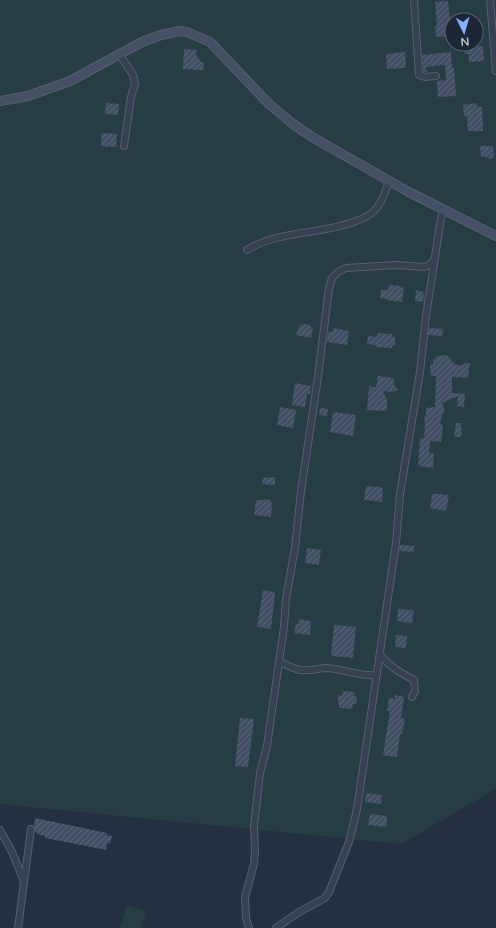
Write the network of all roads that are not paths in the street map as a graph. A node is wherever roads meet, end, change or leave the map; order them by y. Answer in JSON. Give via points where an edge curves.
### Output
{"nodes":[{"id":1,"x":414,"y":0,"type":"edge"},
{"id":2,"x":490,"y":0,"type":"edge"},
{"id":3,"x":120,"y":55,"type":"junction"},
{"id":4,"x":496,"y":71,"type":"edge"},
{"id":5,"x":436,"y":76,"type":"dead end"},
{"id":6,"x":0,"y":101,"type":"edge"},
{"id":7,"x":124,"y":146,"type":"dead end"},
{"id":8,"x":389,"y":180,"type":"junction"},
{"id":9,"x":443,"y":210,"type":"junction"},
{"id":10,"x":496,"y":236,"type":"edge"},
{"id":11,"x":247,"y":250,"type":"dead end"},
{"id":12,"x":435,"y":259,"type":"junction"},
{"id":13,"x":380,"y":654,"type":"junction"},
{"id":14,"x":279,"y":661,"type":"junction"},
{"id":15,"x":377,"y":675,"type":"junction"},
{"id":16,"x":412,"y":697,"type":"dead end"},
{"id":17,"x":31,"y":829,"type":"dead end"},
{"id":18,"x":0,"y":830,"type":"edge"},
{"id":19,"x":24,"y":882,"type":"junction"},
{"id":20,"x":18,"y":928,"type":"edge"},
{"id":21,"x":249,"y":928,"type":"edge"},
{"id":22,"x":276,"y":928,"type":"edge"}],
"edges":[{"from":1,"to":5,"type":"street","via":[[419,75]]},
{"from":2,"to":4,"type":"street"},
{"from":3,"to":6,"type":"street","via":[[46,91]]},
{"from":3,"to":7,"type":"street","via":[[133,75],[134,84]]},
{"from":3,"to":8,"type":"street","via":[[142,42],[161,35],[180,31],[193,34],[210,42],[293,124]]},
{"from":8,"to":9,"type":"street"},
{"from":8,"to":11,"type":"street","via":[[381,202],[372,213],[359,220],[341,226],[271,239]]},
{"from":9,"to":10,"type":"street"},
{"from":9,"to":12,"type":"street"},
{"from":12,"to":13,"type":"street","via":[[400,494],[396,544]]},
{"from":12,"to":14,"type":"street","via":[[424,267],[395,265],[346,268],[332,278]]},
{"from":13,"to":15,"type":"street"},
{"from":13,"to":16,"type":"street","via":[[394,669],[414,680],[415,691]]},
{"from":14,"to":15,"type":"street","via":[[296,670],[328,668]]},
{"from":14,"to":21,"type":"street","via":[[267,746],[260,773],[254,826],[254,864],[245,897]]},
{"from":15,"to":22,"type":"street","via":[[357,809],[349,842],[337,873],[324,898]]},
{"from":17,"to":19,"type":"street"},
{"from":18,"to":19,"type":"street"},
{"from":19,"to":20,"type":"street"}]}
